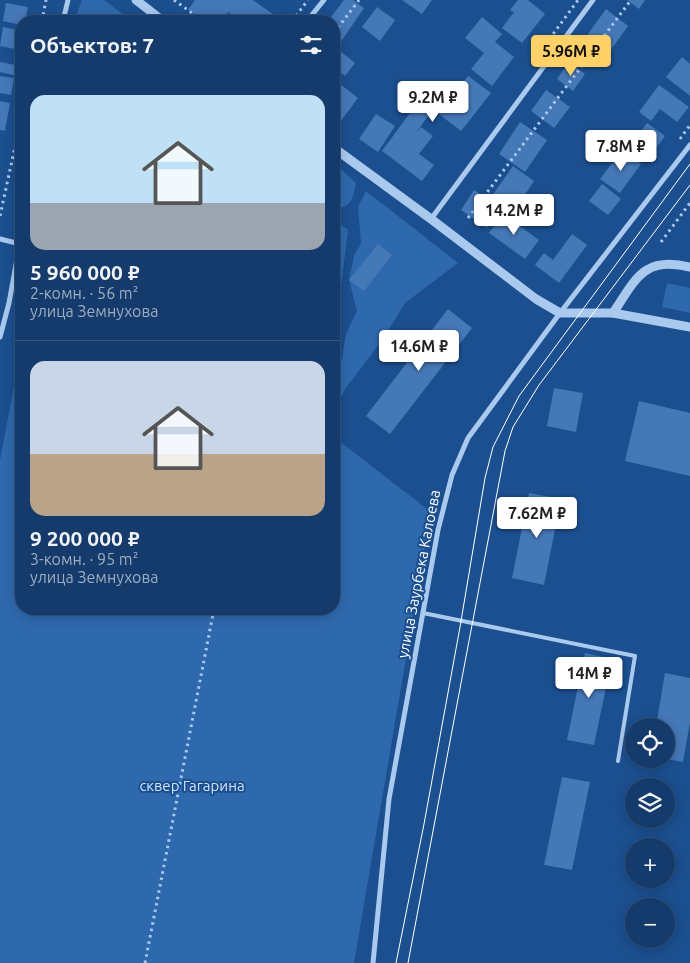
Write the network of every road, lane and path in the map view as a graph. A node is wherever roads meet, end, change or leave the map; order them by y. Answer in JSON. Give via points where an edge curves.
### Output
{"nodes":[{"id":1,"x":46,"y":0,"type":"edge"},
{"id":2,"x":68,"y":0,"type":"edge"},
{"id":3,"x":136,"y":0,"type":"edge"},
{"id":4,"x":174,"y":0,"type":"edge"},
{"id":5,"x":324,"y":0,"type":"edge"},
{"id":6,"x":358,"y":0,"type":"edge"},
{"id":7,"x":593,"y":0,"type":"edge"},
{"id":8,"x":631,"y":0,"type":"edge"},
{"id":9,"x":43,"y":15,"type":"edge"},
{"id":10,"x":64,"y":15,"type":"edge"},
{"id":11,"x":156,"y":15,"type":"edge"},
{"id":12,"x":195,"y":15,"type":"edge"},
{"id":13,"x":312,"y":15,"type":"edge"},
{"id":14,"x":340,"y":25,"type":"edge"},
{"id":15,"x":690,"y":145,"type":"edge"},
{"id":16,"x":15,"y":147,"type":"edge"},
{"id":17,"x":340,"y":152,"type":"edge"},
{"id":18,"x":690,"y":202,"type":"edge"},
{"id":19,"x":0,"y":216,"type":"edge"},
{"id":20,"x":468,"y":218,"type":"dead end"},
{"id":21,"x":431,"y":219,"type":"junction"},
{"id":22,"x":0,"y":239,"type":"edge"},
{"id":23,"x":661,"y":242,"type":"dead end"},
{"id":24,"x":15,"y":243,"type":"edge"},
{"id":25,"x":690,"y":267,"type":"edge"},
{"id":26,"x":15,"y":271,"type":"edge"},
{"id":27,"x":560,"y":313,"type":"junction"},
{"id":28,"x":613,"y":313,"type":"junction"},
{"id":29,"x":690,"y":327,"type":"edge"},
{"id":30,"x":0,"y":337,"type":"edge"},
{"id":31,"x":423,"y":613,"type":"junction"},
{"id":32,"x":213,"y":615,"type":"edge"},
{"id":33,"x":618,"y":761,"type":"dead end"},
{"id":34,"x":145,"y":963,"type":"edge"},
{"id":35,"x":373,"y":963,"type":"edge"}],
"edges":[{"from":1,"to":9,"type":"path"},
{"from":2,"to":10,"type":"street"},
{"from":3,"to":11,"type":"street"},
{"from":4,"to":12,"type":"path"},
{"from":5,"to":13,"type":"street"},
{"from":6,"to":14,"type":"path"},
{"from":7,"to":21,"type":"street"},
{"from":8,"to":20,"type":"path"},
{"from":15,"to":27,"type":"street","name":"улица Заурбека Калоева"},
{"from":16,"to":19,"type":"path"},
{"from":17,"to":21,"type":"street"},
{"from":18,"to":23,"type":"path"},
{"from":21,"to":27,"type":"street","via":[[536,299]]},
{"from":22,"to":24,"type":"street"},
{"from":25,"to":28,"type":"street","via":[[656,265],[640,274]]},
{"from":26,"to":30,"type":"street"},
{"from":27,"to":28,"type":"street"},
{"from":27,"to":31,"type":"street","name":"улица Заурбека Калоева","via":[[468,438],[452,475]]},
{"from":28,"to":29,"type":"street"},
{"from":31,"to":33,"type":"lane","via":[[635,656]]},
{"from":31,"to":35,"type":"street","name":"улица Заурбека Калоева","via":[[389,799]]},
{"from":32,"to":34,"type":"path"}]}
